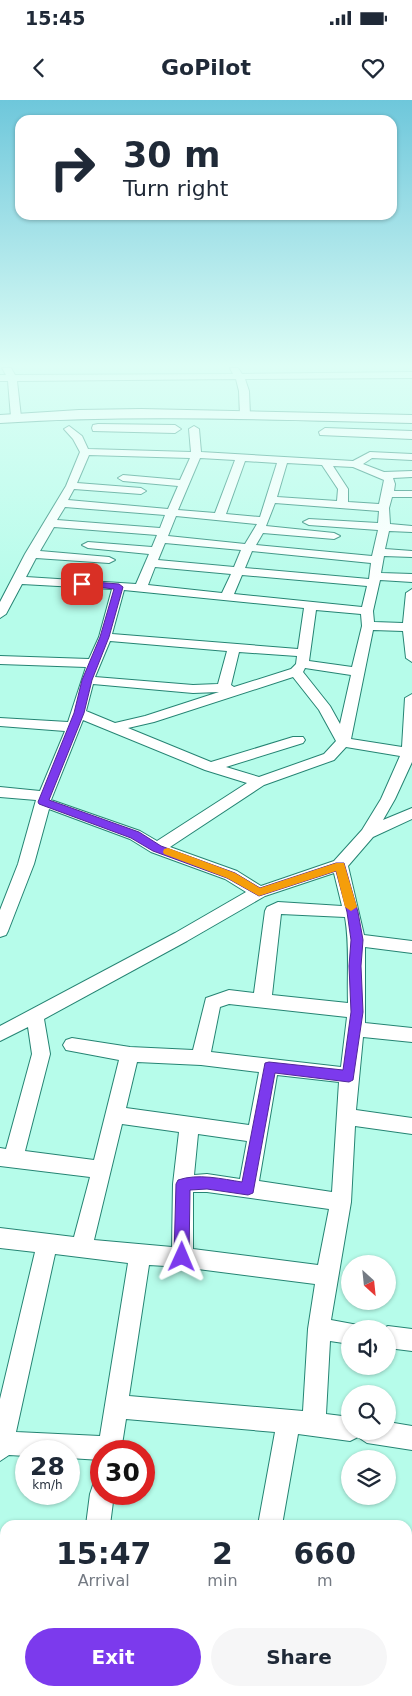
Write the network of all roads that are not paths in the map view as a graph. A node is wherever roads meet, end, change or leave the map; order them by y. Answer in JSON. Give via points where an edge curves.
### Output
{"nodes":[{"id":1,"x":79,"y":442,"type":"edge"},
{"id":2,"x":195,"y":442,"type":"edge"},
{"id":3,"x":85,"y":452,"type":"junction"},
{"id":4,"x":196,"y":455,"type":"junction"},
{"id":5,"x":412,"y":457,"type":"edge"},
{"id":6,"x":241,"y":459,"type":"junction"},
{"id":7,"x":283,"y":460,"type":"junction"},
{"id":8,"x":326,"y":463,"type":"junction"},
{"id":9,"x":355,"y":464,"type":"junction"},
{"id":10,"x":127,"y":466,"type":"junction"},
{"id":11,"x":412,"y":474,"type":"edge"},
{"id":12,"x":383,"y":475,"type":"junction"},
{"id":13,"x":145,"y":480,"type":"junction"},
{"id":14,"x":185,"y":484,"type":"junction"},
{"id":15,"x":71,"y":486,"type":"junction"},
{"id":16,"x":117,"y":489,"type":"junction"},
{"id":17,"x":141,"y":491,"type":"junction"},
{"id":18,"x":387,"y":494,"type":"junction"},
{"id":19,"x":412,"y":494,"type":"edge"},
{"id":20,"x":272,"y":500,"type":"junction"},
{"id":21,"x":312,"y":502,"type":"junction"},
{"id":22,"x":62,"y":503,"type":"junction"},
{"id":23,"x":342,"y":505,"type":"junction"},
{"id":24,"x":135,"y":508,"type":"junction"},
{"id":25,"x":384,"y":508,"type":"junction"},
{"id":26,"x":173,"y":512,"type":"junction"},
{"id":27,"x":220,"y":516,"type":"junction"},
{"id":28,"x":50,"y":523,"type":"junction"},
{"id":29,"x":262,"y":525,"type":"junction"},
{"id":30,"x":96,"y":527,"type":"junction"},
{"id":31,"x":307,"y":527,"type":"junction"},
{"id":32,"x":384,"y":528,"type":"junction"},
{"id":33,"x":334,"y":530,"type":"junction"},
{"id":34,"x":412,"y":530,"type":"edge"},
{"id":35,"x":164,"y":535,"type":"junction"},
{"id":36,"x":88,"y":545,"type":"junction"},
{"id":37,"x":115,"y":548,"type":"junction"},
{"id":38,"x":248,"y":548,"type":"junction"},
{"id":39,"x":157,"y":551,"type":"junction"},
{"id":40,"x":31,"y":554,"type":"junction"},
{"id":41,"x":412,"y":554,"type":"edge"},
{"id":42,"x":330,"y":555,"type":"junction"},
{"id":43,"x":378,"y":556,"type":"junction"},
{"id":44,"x":81,"y":557,"type":"junction"},
{"id":45,"x":152,"y":563,"type":"junction"},
{"id":46,"x":238,"y":570,"type":"junction"},
{"id":47,"x":104,"y":572,"type":"junction"},
{"id":48,"x":412,"y":578,"type":"edge"},
{"id":49,"x":375,"y":580,"type":"junction"},
{"id":50,"x":16,"y":583,"type":"junction"},
{"id":51,"x":119,"y":587,"type":"junction"},
{"id":52,"x":0,"y":588,"type":"edge"},
{"id":53,"x":140,"y":589,"type":"junction"},
{"id":54,"x":412,"y":593,"type":"edge"},
{"id":55,"x":226,"y":598,"type":"junction"},
{"id":56,"x":311,"y":606,"type":"junction"},
{"id":57,"x":367,"y":611,"type":"junction"},
{"id":58,"x":0,"y":614,"type":"edge"},
{"id":59,"x":368,"y":626,"type":"junction"},
{"id":60,"x":408,"y":627,"type":"junction"},
{"id":61,"x":105,"y":637,"type":"junction"},
{"id":62,"x":234,"y":647,"type":"junction"},
{"id":63,"x":412,"y":658,"type":"edge"},
{"id":64,"x":0,"y":660,"type":"edge"},
{"id":65,"x":94,"y":663,"type":"junction"},
{"id":66,"x":301,"y":663,"type":"junction"},
{"id":67,"x":358,"y":672,"type":"junction"},
{"id":68,"x":87,"y":680,"type":"junction"},
{"id":69,"x":248,"y":687,"type":"junction"},
{"id":70,"x":224,"y":688,"type":"junction"},
{"id":71,"x":412,"y":698,"type":"edge"},
{"id":72,"x":79,"y":713,"type":"junction"},
{"id":73,"x":0,"y":722,"type":"edge"},
{"id":74,"x":73,"y":727,"type":"junction"},
{"id":75,"x":114,"y":727,"type":"junction"},
{"id":76,"x":298,"y":740,"type":"dead end"},
{"id":77,"x":343,"y":742,"type":"junction"},
{"id":78,"x":408,"y":753,"type":"junction"},
{"id":79,"x":210,"y":766,"type":"junction"},
{"id":80,"x":259,"y":782,"type":"junction"},
{"id":81,"x":0,"y":792,"type":"edge"},
{"id":82,"x":45,"y":799,"type":"junction"},
{"id":83,"x":412,"y":813,"type":"edge"},
{"id":84,"x":368,"y":833,"type":"junction"},
{"id":85,"x":157,"y":848,"type":"junction"},
{"id":86,"x":340,"y":865,"type":"junction"},
{"id":87,"x":259,"y":892,"type":"junction"},
{"id":88,"x":352,"y":912,"type":"junction"},
{"id":89,"x":0,"y":931,"type":"edge"},
{"id":90,"x":357,"y":940,"type":"junction"},
{"id":91,"x":412,"y":948,"type":"edge"},
{"id":92,"x":262,"y":1001,"type":"junction"},
{"id":93,"x":35,"y":1016,"type":"junction"},
{"id":94,"x":356,"y":1020,"type":"junction"},
{"id":95,"x":0,"y":1034,"type":"edge"},
{"id":96,"x":412,"y":1035,"type":"edge"},
{"id":97,"x":72,"y":1045,"type":"dead end"},
{"id":98,"x":130,"y":1054,"type":"junction"},
{"id":99,"x":201,"y":1058,"type":"junction"},
{"id":100,"x":269,"y":1067,"type":"junction"},
{"id":101,"x":349,"y":1076,"type":"junction"},
{"id":102,"x":115,"y":1115,"type":"junction"},
{"id":103,"x":346,"y":1117,"type":"junction"},
{"id":104,"x":189,"y":1125,"type":"junction"},
{"id":105,"x":412,"y":1126,"type":"edge"},
{"id":106,"x":258,"y":1134,"type":"junction"},
{"id":107,"x":6,"y":1158,"type":"edge"},
{"id":108,"x":101,"y":1170,"type":"junction"},
{"id":109,"x":183,"y":1184,"type":"junction"},
{"id":110,"x":248,"y":1189,"type":"junction"},
{"id":111,"x":341,"y":1202,"type":"junction"},
{"id":112,"x":0,"y":1238,"type":"edge"},
{"id":113,"x":47,"y":1244,"type":"junction"},
{"id":114,"x":82,"y":1248,"type":"junction"},
{"id":115,"x":140,"y":1255,"type":"junction"},
{"id":116,"x":182,"y":1257,"type":"junction"},
{"id":117,"x":327,"y":1276,"type":"junction"},
{"id":118,"x":320,"y":1329,"type":"junction"},
{"id":119,"x":341,"y":1331,"type":"edge"},
{"id":120,"x":396,"y":1338,"type":"edge"},
{"id":121,"x":412,"y":1340,"type":"edge"},
{"id":122,"x":115,"y":1406,"type":"junction"},
{"id":123,"x":289,"y":1421,"type":"junction"},
{"id":124,"x":314,"y":1424,"type":"junction"},
{"id":125,"x":341,"y":1428,"type":"edge"},
{"id":126,"x":396,"y":1436,"type":"edge"},
{"id":127,"x":412,"y":1438,"type":"edge"},
{"id":128,"x":110,"y":1440,"type":"edge"},
{"id":129,"x":1,"y":1446,"type":"edge"},
{"id":130,"x":90,"y":1449,"type":"edge"},
{"id":131,"x":101,"y":1505,"type":"edge"},
{"id":132,"x":99,"y":1520,"type":"edge"},
{"id":133,"x":271,"y":1520,"type":"edge"}],
"edges":[{"from":1,"to":3,"type":"street"},
{"from":2,"to":4,"type":"street"},
{"from":3,"to":10,"type":"street"},
{"from":3,"to":15,"type":"street"},
{"from":4,"to":6,"type":"street"},
{"from":4,"to":10,"type":"street"},
{"from":4,"to":14,"type":"street"},
{"from":5,"to":9,"type":"street","via":[[370,455]]},
{"from":6,"to":7,"type":"street"},
{"from":6,"to":27,"type":"street"},
{"from":7,"to":8,"type":"street"},
{"from":7,"to":20,"type":"street"},
{"from":8,"to":9,"type":"street"},
{"from":8,"to":23,"type":"street","via":[[343,489]]},
{"from":9,"to":12,"type":"street"},
{"from":10,"to":13,"type":"street"},
{"from":10,"to":16,"type":"street"},
{"from":11,"to":12,"type":"street"},
{"from":12,"to":18,"type":"street","via":[[389,479]]},
{"from":13,"to":14,"type":"street"},
{"from":13,"to":17,"type":"street"},
{"from":14,"to":26,"type":"street"},
{"from":15,"to":16,"type":"street"},
{"from":15,"to":22,"type":"street"},
{"from":16,"to":17,"type":"street"},
{"from":17,"to":24,"type":"street"},
{"from":18,"to":19,"type":"street"},
{"from":18,"to":25,"type":"street"},
{"from":20,"to":21,"type":"street"},
{"from":20,"to":29,"type":"street"},
{"from":21,"to":23,"type":"street"},
{"from":21,"to":31,"type":"street"},
{"from":22,"to":24,"type":"street"},
{"from":22,"to":28,"type":"street"},
{"from":23,"to":25,"type":"street"},
{"from":24,"to":26,"type":"street"},
{"from":25,"to":32,"type":"street"},
{"from":26,"to":27,"type":"street"},
{"from":26,"to":35,"type":"street"},
{"from":27,"to":29,"type":"street"},
{"from":28,"to":30,"type":"street"},
{"from":28,"to":40,"type":"street"},
{"from":29,"to":31,"type":"street"},
{"from":29,"to":38,"type":"street"},
{"from":30,"to":35,"type":"street"},
{"from":30,"to":36,"type":"street"},
{"from":31,"to":33,"type":"street"},
{"from":32,"to":33,"type":"street"},
{"from":32,"to":34,"type":"street"},
{"from":32,"to":43,"type":"street"},
{"from":33,"to":42,"type":"street"},
{"from":35,"to":38,"type":"street"},
{"from":35,"to":39,"type":"street"},
{"from":36,"to":37,"type":"street"},
{"from":36,"to":44,"type":"street"},
{"from":37,"to":39,"type":"street"},
{"from":37,"to":47,"type":"street"},
{"from":38,"to":42,"type":"street"},
{"from":38,"to":46,"type":"street"},
{"from":39,"to":45,"type":"street"},
{"from":40,"to":44,"type":"street"},
{"from":40,"to":50,"type":"street"},
{"from":41,"to":43,"type":"street"},
{"from":42,"to":43,"type":"street"},
{"from":43,"to":49,"type":"street"},
{"from":44,"to":47,"type":"street"},
{"from":45,"to":46,"type":"street"},
{"from":45,"to":53,"type":"street"},
{"from":46,"to":49,"type":"street"},
{"from":46,"to":55,"type":"street"},
{"from":47,"to":50,"type":"street"},
{"from":47,"to":51,"type":"street"},
{"from":48,"to":49,"type":"street"},
{"from":49,"to":57,"type":"street"},
{"from":50,"to":52,"type":"street"},
{"from":50,"to":58,"type":"street"},
{"from":51,"to":53,"type":"street"},
{"from":51,"to":61,"type":"street"},
{"from":53,"to":55,"type":"street"},
{"from":54,"to":60,"type":"street"},
{"from":55,"to":56,"type":"street"},
{"from":56,"to":57,"type":"street"},
{"from":56,"to":66,"type":"street"},
{"from":57,"to":59,"type":"street"},
{"from":59,"to":60,"type":"street"},
{"from":59,"to":67,"type":"street"},
{"from":60,"to":63,"type":"street"},
{"from":61,"to":62,"type":"street"},
{"from":61,"to":65,"type":"street"},
{"from":62,"to":66,"type":"street"},
{"from":62,"to":70,"type":"street"},
{"from":64,"to":65,"type":"street"},
{"from":65,"to":68,"type":"street"},
{"from":66,"to":67,"type":"street"},
{"from":66,"to":69,"type":"street"},
{"from":66,"to":77,"type":"street"},
{"from":67,"to":77,"type":"street"},
{"from":68,"to":70,"type":"street","via":[[193,689]]},
{"from":68,"to":72,"type":"street"},
{"from":69,"to":70,"type":"street"},
{"from":69,"to":75,"type":"street"},
{"from":71,"to":78,"type":"street"},
{"from":72,"to":74,"type":"street"},
{"from":72,"to":75,"type":"street"},
{"from":73,"to":74,"type":"street"},
{"from":74,"to":82,"type":"street"},
{"from":75,"to":79,"type":"street"},
{"from":76,"to":79,"type":"street"},
{"from":77,"to":78,"type":"street"},
{"from":77,"to":80,"type":"street","via":[[330,757]]},
{"from":78,"to":84,"type":"street","via":[[388,799]]},
{"from":79,"to":80,"type":"street"},
{"from":80,"to":85,"type":"street"},
{"from":81,"to":82,"type":"street"},
{"from":82,"to":85,"type":"street","via":[[135,835]]},
{"from":82,"to":89,"type":"street","via":[[26,864]]},
{"from":83,"to":84,"type":"street"},
{"from":84,"to":86,"type":"street"},
{"from":85,"to":87,"type":"street","via":[[231,875]]},
{"from":86,"to":87,"type":"street"},
{"from":86,"to":88,"type":"street"},
{"from":87,"to":93,"type":"street"},
{"from":88,"to":90,"type":"street"},
{"from":88,"to":92,"type":"street","via":[[278,908],[273,911]]},
{"from":90,"to":91,"type":"street"},
{"from":90,"to":94,"type":"street"},
{"from":92,"to":94,"type":"street"},
{"from":92,"to":99,"type":"street","via":[[229,997],[212,1003]]},
{"from":93,"to":95,"type":"street"},
{"from":93,"to":107,"type":"street","via":[[41,1054]]},
{"from":94,"to":96,"type":"street"},
{"from":94,"to":101,"type":"street"},
{"from":97,"to":98,"type":"street"},
{"from":98,"to":99,"type":"street"},
{"from":98,"to":102,"type":"street"},
{"from":99,"to":100,"type":"street"},
{"from":100,"to":101,"type":"street"},
{"from":100,"to":106,"type":"street"},
{"from":101,"to":103,"type":"street"},
{"from":102,"to":104,"type":"street"},
{"from":102,"to":108,"type":"street"},
{"from":103,"to":105,"type":"street"},
{"from":103,"to":111,"type":"street"},
{"from":104,"to":106,"type":"street"},
{"from":104,"to":109,"type":"street"},
{"from":106,"to":110,"type":"street"},
{"from":107,"to":108,"type":"street"},
{"from":108,"to":114,"type":"street"},
{"from":109,"to":110,"type":"street","via":[[207,1183]]},
{"from":109,"to":116,"type":"street"},
{"from":110,"to":111,"type":"street"},
{"from":111,"to":117,"type":"street"},
{"from":112,"to":113,"type":"street"},
{"from":113,"to":114,"type":"street"},
{"from":113,"to":129,"type":"street"},
{"from":114,"to":115,"type":"street"},
{"from":115,"to":116,"type":"street"},
{"from":115,"to":122,"type":"street"},
{"from":116,"to":117,"type":"street"},
{"from":117,"to":118,"type":"street"},
{"from":118,"to":119,"type":"street"},
{"from":118,"to":124,"type":"street"},
{"from":120,"to":121,"type":"street"},
{"from":122,"to":123,"type":"street"},
{"from":122,"to":128,"type":"street"},
{"from":123,"to":124,"type":"street"},
{"from":123,"to":133,"type":"street"},
{"from":124,"to":125,"type":"street"},
{"from":126,"to":127,"type":"street"},
{"from":129,"to":130,"type":"street"},
{"from":131,"to":132,"type":"street"}]}
